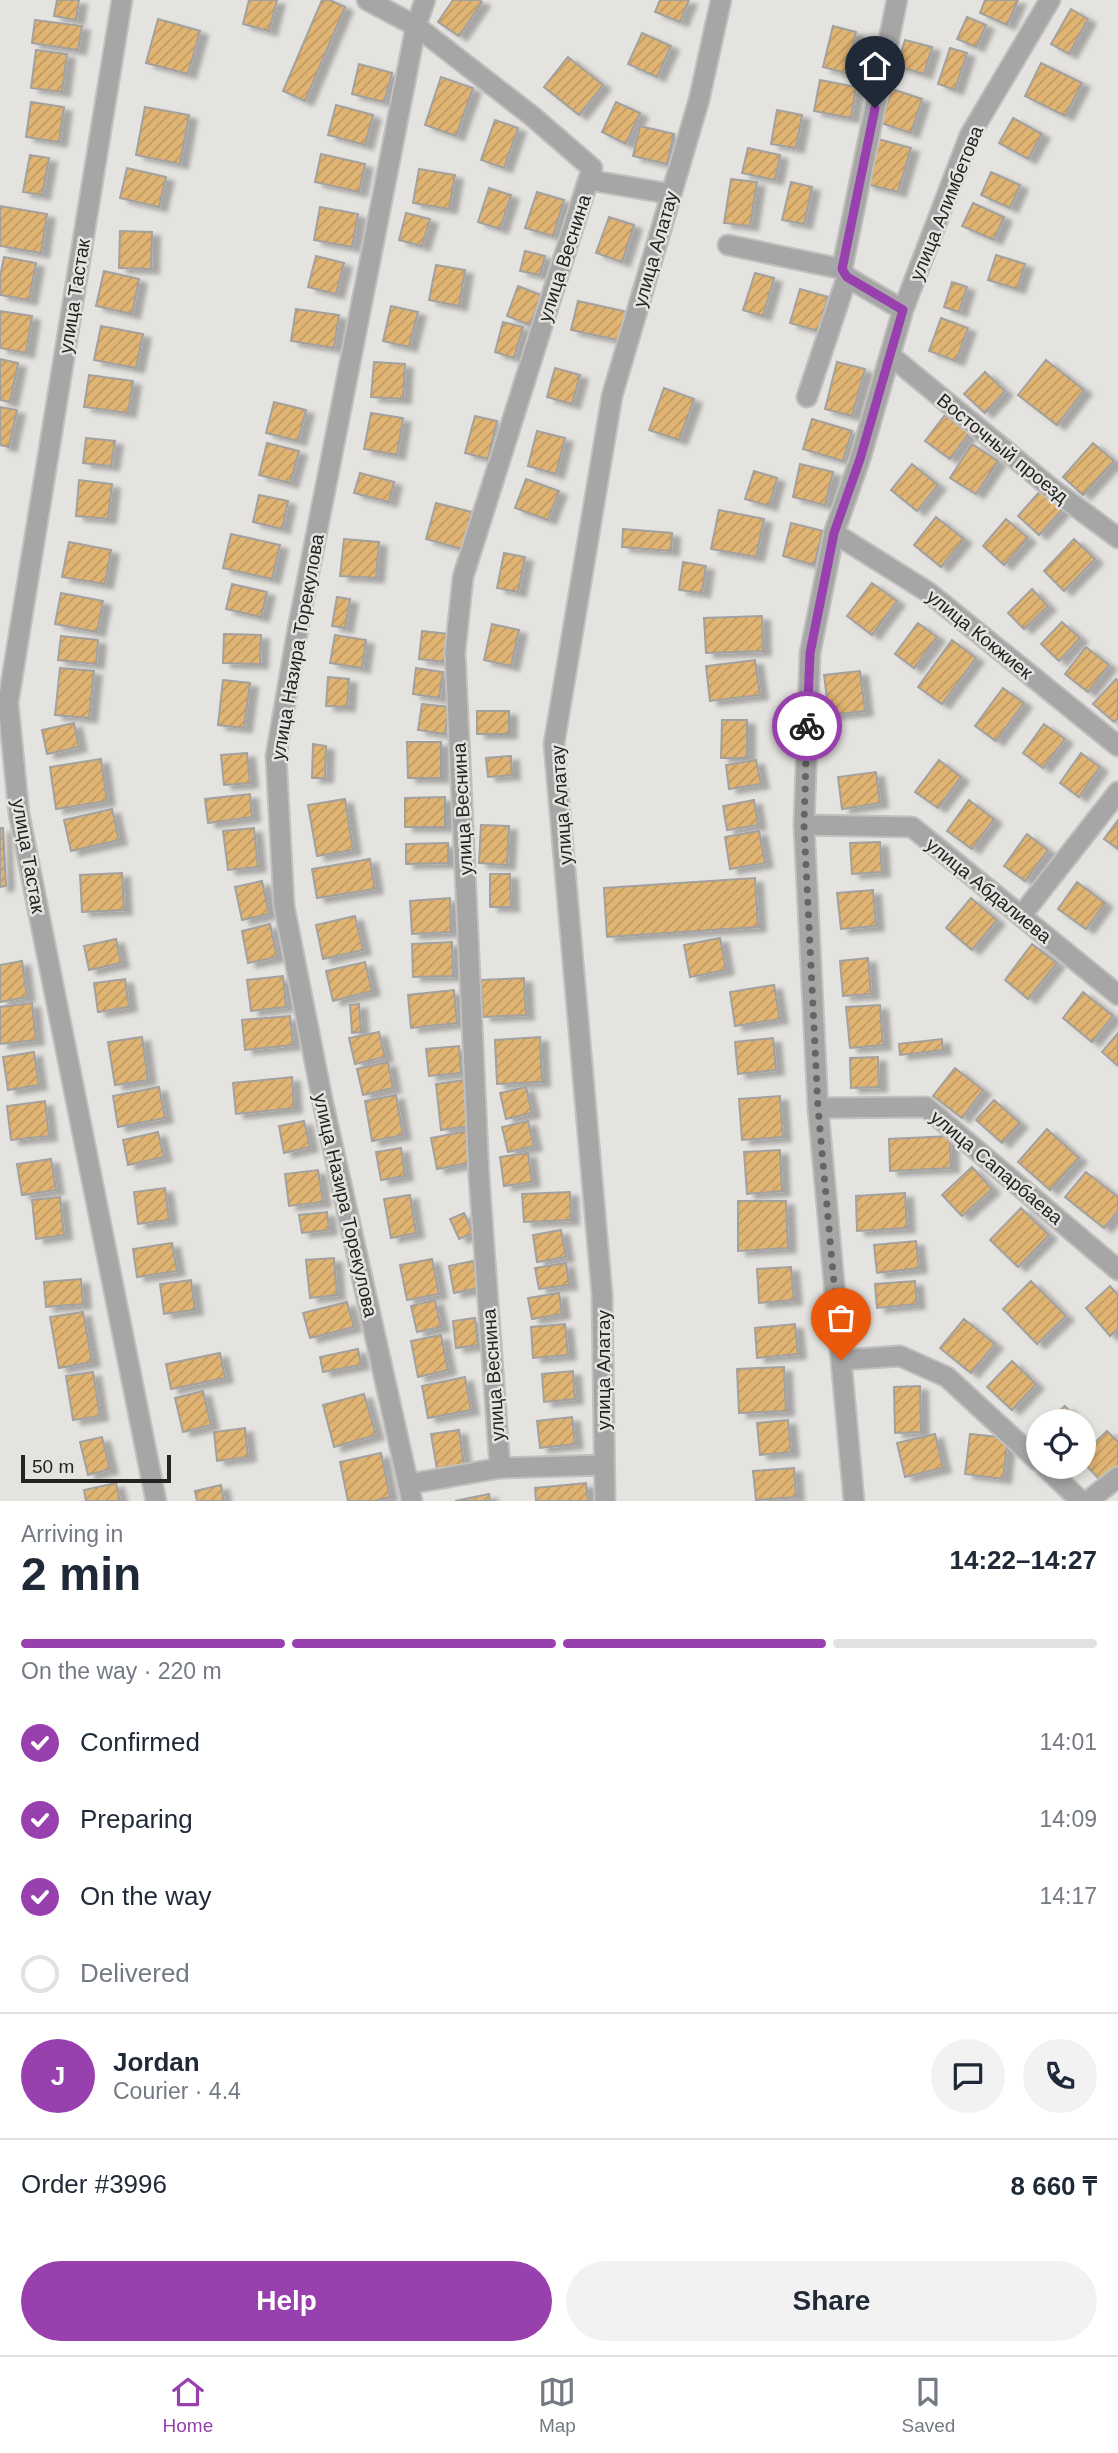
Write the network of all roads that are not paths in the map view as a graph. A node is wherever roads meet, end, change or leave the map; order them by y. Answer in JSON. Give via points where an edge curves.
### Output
{"nodes":[{"id":1,"x":122,"y":0,"type":"edge"},
{"id":2,"x":367,"y":0,"type":"edge"},
{"id":3,"x":425,"y":0,"type":"edge"},
{"id":4,"x":721,"y":0,"type":"edge"},
{"id":5,"x":897,"y":0,"type":"edge"},
{"id":6,"x":1051,"y":0,"type":"edge"},
{"id":7,"x":416,"y":26,"type":"junction"},
{"id":8,"x":591,"y":174,"type":"junction"},
{"id":9,"x":671,"y":194,"type":"junction"},
{"id":10,"x":728,"y":245,"type":"dead end"},
{"id":11,"x":844,"y":273,"type":"junction"},
{"id":12,"x":903,"y":310,"type":"junction"},
{"id":13,"x":891,"y":356,"type":"junction"},
{"id":14,"x":807,"y":397,"type":"dead end"},
{"id":15,"x":834,"y":533,"type":"junction"},
{"id":16,"x":1118,"y":538,"type":"edge"},
{"id":17,"x":1118,"y":746,"type":"edge"},
{"id":18,"x":1118,"y":792,"type":"edge"},
{"id":19,"x":804,"y":825,"type":"junction"},
{"id":20,"x":1021,"y":916,"type":"junction"},
{"id":21,"x":1118,"y":995,"type":"edge"},
{"id":22,"x":818,"y":1108,"type":"junction"},
{"id":23,"x":1118,"y":1270,"type":"edge"},
{"id":24,"x":841,"y":1360,"type":"junction"},
{"id":25,"x":1026,"y":1450,"type":"edge"},
{"id":26,"x":603,"y":1465,"type":"junction"},
{"id":27,"x":500,"y":1468,"type":"junction"},
{"id":28,"x":1118,"y":1477,"type":"edge"},
{"id":29,"x":1058,"y":1479,"type":"edge"},
{"id":30,"x":410,"y":1493,"type":"edge"},
{"id":31,"x":156,"y":1501,"type":"edge"},
{"id":32,"x":605,"y":1501,"type":"edge"},
{"id":33,"x":854,"y":1501,"type":"edge"},
{"id":34,"x":1082,"y":1501,"type":"edge"},
{"id":35,"x":1088,"y":1501,"type":"edge"}],
"edges":[{"from":1,"to":31,"type":"street","name":"улица Тастак","via":[[8,703],[19,814]]},
{"from":2,"to":7,"type":"street"},
{"from":3,"to":7,"type":"street","name":"улица Назира Торекулова"},
{"from":4,"to":9,"type":"street","name":"улица Алатау","via":[[699,100]]},
{"from":5,"to":11,"type":"street"},
{"from":6,"to":12,"type":"street","name":"улица Алимбетова","via":[[970,135]]},
{"from":7,"to":8,"type":"street","via":[[532,116]]},
{"from":7,"to":30,"type":"street","name":"улица Назира Торекулова","via":[[276,756],[284,906]]},
{"from":8,"to":9,"type":"street"},
{"from":8,"to":27,"type":"street","name":"улица Веснина","via":[[463,577],[455,652],[479,1177]]},
{"from":9,"to":26,"type":"street","name":"улица Алатау","via":[[612,396],[554,744],[602,1294]]},
{"from":10,"to":11,"type":"street"},
{"from":11,"to":12,"type":"street"},
{"from":11,"to":14,"type":"street"},
{"from":12,"to":13,"type":"street","name":"улица Алимбетова"},
{"from":13,"to":15,"type":"street","name":"улица Алимбетова"},
{"from":13,"to":16,"type":"street","name":"Восточный проезд"},
{"from":15,"to":17,"type":"street","name":"улица Кокжиек","via":[[928,592]]},
{"from":15,"to":19,"type":"street","name":"улица Алимбетова","via":[[810,653]]},
{"from":18,"to":20,"type":"street"},
{"from":19,"to":20,"type":"street","name":"улица Абдалиева","via":[[912,827]]},
{"from":19,"to":22,"type":"street","name":"улица Алимбетова"},
{"from":20,"to":21,"type":"street","name":"улица Абдалиева"},
{"from":22,"to":23,"type":"street","name":"улица Сапарбаева","via":[[926,1107]]},
{"from":22,"to":24,"type":"street","name":"улица Алимбетова"},
{"from":24,"to":25,"type":"street","via":[[900,1356],[947,1377]]},
{"from":24,"to":33,"type":"street","name":"улица Алимбетова"},
{"from":26,"to":27,"type":"street"},
{"from":26,"to":32,"type":"street","name":"улица Алатау"},
{"from":27,"to":30,"type":"street"},
{"from":28,"to":35,"type":"street"},
{"from":29,"to":34,"type":"street"}]}
